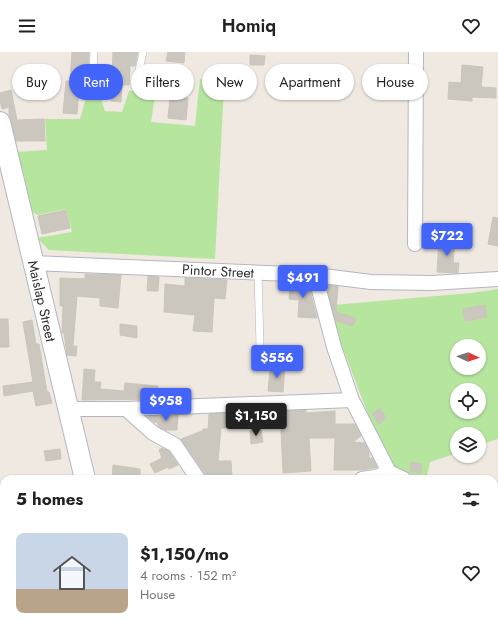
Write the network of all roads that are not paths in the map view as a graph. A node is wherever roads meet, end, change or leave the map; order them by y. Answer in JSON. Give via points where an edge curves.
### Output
{"nodes":[{"id":1,"x":94,"y":52,"type":"edge"},
{"id":2,"x":143,"y":52,"type":"edge"},
{"id":3,"x":416,"y":52,"type":"edge"},
{"id":4,"x":93,"y":64,"type":"edge"},
{"id":5,"x":140,"y":64,"type":"edge"},
{"id":6,"x":0,"y":122,"type":"edge"},
{"id":7,"x":414,"y":244,"type":"dead end"},
{"id":8,"x":33,"y":263,"type":"junction"},
{"id":9,"x":258,"y":273,"type":"junction"},
{"id":10,"x":315,"y":275,"type":"junction"},
{"id":11,"x":498,"y":279,"type":"edge"},
{"id":12,"x":260,"y":346,"type":"dead end"},
{"id":13,"x":352,"y":400,"type":"junction"},
{"id":14,"x":68,"y":409,"type":"junction"},
{"id":15,"x":126,"y":409,"type":"junction"},
{"id":16,"x":389,"y":472,"type":"junction"},
{"id":17,"x":84,"y":475,"type":"edge"},
{"id":18,"x":195,"y":475,"type":"edge"},
{"id":19,"x":381,"y":475,"type":"edge"},
{"id":20,"x":395,"y":475,"type":"edge"}],
"edges":[{"from":1,"to":4,"type":"lane"},
{"from":2,"to":5,"type":"lane"},
{"from":3,"to":7,"type":"street"},
{"from":6,"to":8,"type":"main road","name":"Maislap Street"},
{"from":8,"to":9,"type":"street","name":"Pintor Street"},
{"from":8,"to":14,"type":"main road","name":"Maislap Street"},
{"from":9,"to":10,"type":"street","name":"Pintor Street"},
{"from":9,"to":12,"type":"lane"},
{"from":10,"to":11,"type":"street","name":"Pintor Street","via":[[371,282],[431,283]]},
{"from":10,"to":13,"type":"street","via":[[334,347]]},
{"from":13,"to":15,"type":"street"},
{"from":13,"to":16,"type":"street"},
{"from":14,"to":15,"type":"street"},
{"from":14,"to":17,"type":"main road","name":"Maislap Street"},
{"from":15,"to":18,"type":"street","via":[[153,433],[175,445]]},
{"from":16,"to":19,"type":"street"},
{"from":16,"to":20,"type":"street"}]}
